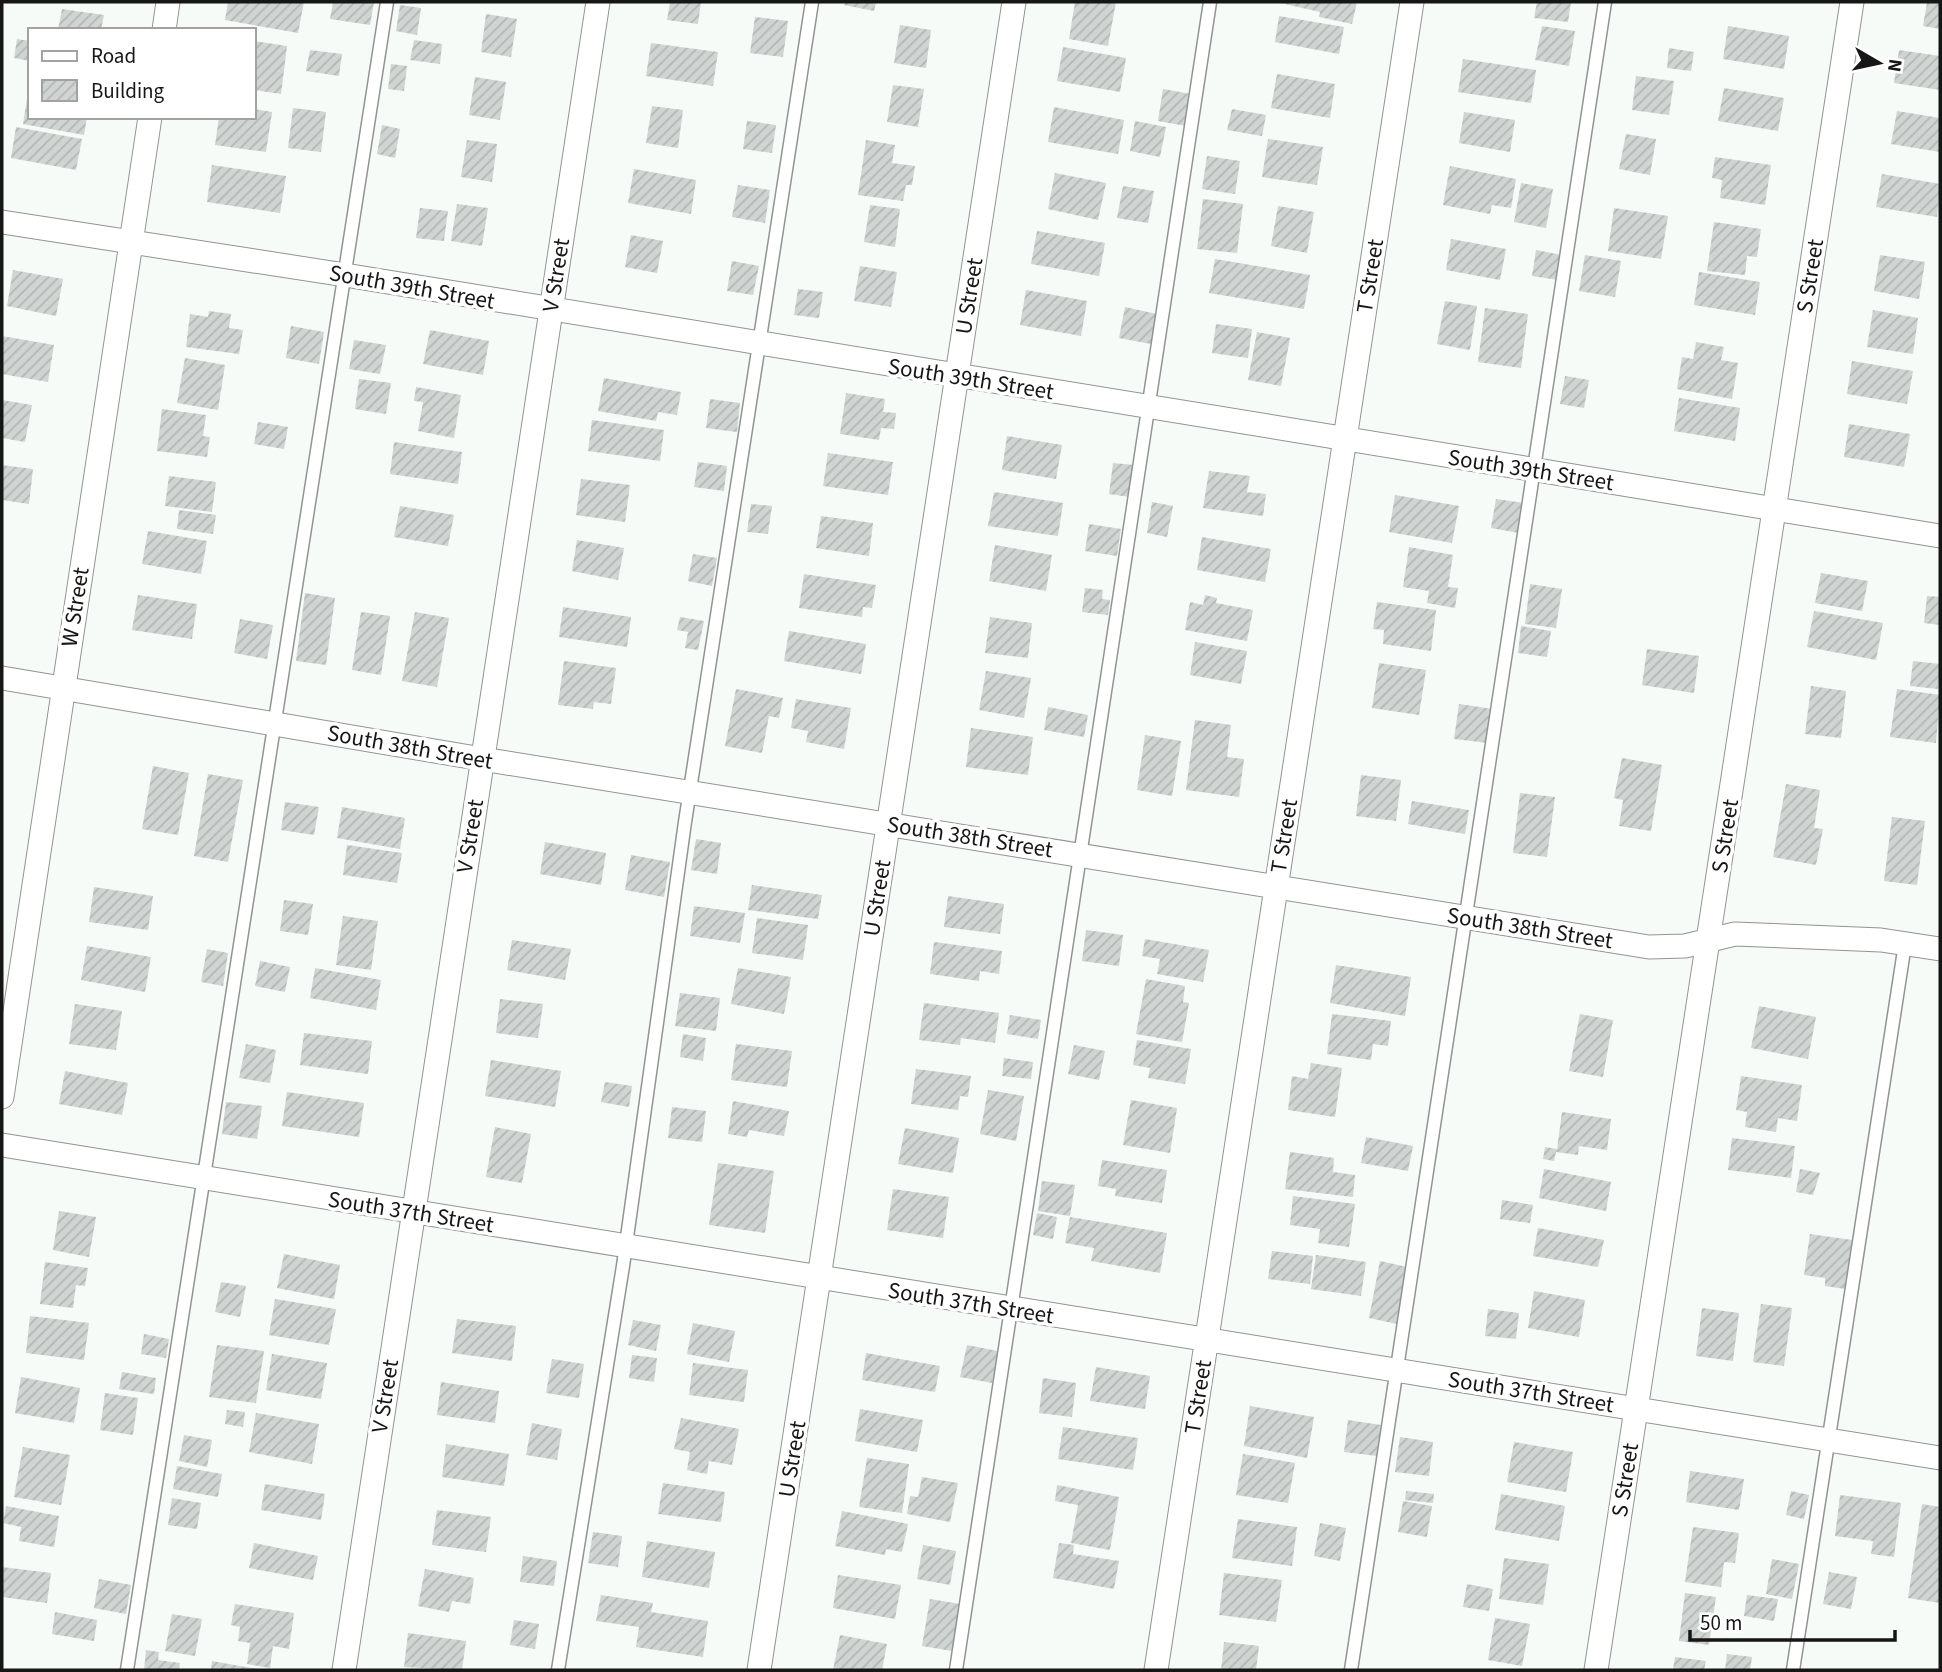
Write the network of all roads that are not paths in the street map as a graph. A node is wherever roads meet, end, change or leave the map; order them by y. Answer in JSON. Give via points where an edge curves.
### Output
{"nodes":[{"id":1,"x":168,"y":2,"type":"edge"},
{"id":2,"x":387,"y":2,"type":"edge"},
{"id":3,"x":598,"y":2,"type":"edge"},
{"id":4,"x":812,"y":2,"type":"edge"},
{"id":5,"x":1014,"y":2,"type":"edge"},
{"id":6,"x":1210,"y":2,"type":"edge"},
{"id":7,"x":1412,"y":2,"type":"edge"},
{"id":8,"x":1605,"y":2,"type":"edge"},
{"id":9,"x":1852,"y":2,"type":"edge"},
{"id":10,"x":164,"y":28,"type":"edge"},
{"id":11,"x":150,"y":119,"type":"edge"},
{"id":12,"x":2,"y":222,"type":"edge"},
{"id":13,"x":131,"y":243,"type":"junction"},
{"id":14,"x":345,"y":275,"type":"junction"},
{"id":15,"x":551,"y":311,"type":"junction"},
{"id":16,"x":759,"y":345,"type":"junction"},
{"id":17,"x":957,"y":377,"type":"junction"},
{"id":18,"x":1148,"y":408,"type":"junction"},
{"id":19,"x":1345,"y":440,"type":"junction"},
{"id":20,"x":1532,"y":470,"type":"junction"},
{"id":21,"x":1775,"y":509,"type":"junction"},
{"id":22,"x":1940,"y":536,"type":"edge"},
{"id":23,"x":2,"y":678,"type":"edge"},
{"id":24,"x":63,"y":688,"type":"junction"},
{"id":25,"x":275,"y":724,"type":"junction"},
{"id":26,"x":482,"y":759,"type":"junction"},
{"id":27,"x":690,"y":792,"type":"junction"},
{"id":28,"x":888,"y":824,"type":"junction"},
{"id":29,"x":1081,"y":855,"type":"junction"},
{"id":30,"x":1277,"y":887,"type":"junction"},
{"id":31,"x":1469,"y":918,"type":"junction"},
{"id":32,"x":1708,"y":940,"type":"junction"},
{"id":33,"x":1905,"y":944,"type":"junction"},
{"id":34,"x":1940,"y":949,"type":"edge"},
{"id":35,"x":2,"y":1097,"type":"edge"},
{"id":36,"x":2,"y":1145,"type":"edge"},
{"id":37,"x":205,"y":1179,"type":"junction"},
{"id":38,"x":413,"y":1213,"type":"junction"},
{"id":39,"x":626,"y":1244,"type":"junction"},
{"id":40,"x":819,"y":1279,"type":"junction"},
{"id":41,"x":1011,"y":1310,"type":"junction"},
{"id":42,"x":1207,"y":1341,"type":"junction"},
{"id":43,"x":1399,"y":1371,"type":"junction"},
{"id":44,"x":1636,"y":1408,"type":"junction"},
{"id":45,"x":1828,"y":1440,"type":"junction"},
{"id":46,"x":1940,"y":1458,"type":"edge"},
{"id":47,"x":127,"y":1670,"type":"edge"},
{"id":48,"x":344,"y":1670,"type":"edge"},
{"id":49,"x":558,"y":1670,"type":"edge"},
{"id":50,"x":759,"y":1670,"type":"edge"},
{"id":51,"x":956,"y":1670,"type":"edge"},
{"id":52,"x":1156,"y":1670,"type":"edge"},
{"id":53,"x":1351,"y":1670,"type":"edge"},
{"id":54,"x":1596,"y":1670,"type":"edge"},
{"id":55,"x":1793,"y":1670,"type":"edge"}],
"edges":[{"from":1,"to":10,"type":"street"},
{"from":2,"to":14,"type":"lane"},
{"from":3,"to":15,"type":"street","name":"V Street"},
{"from":4,"to":16,"type":"lane"},
{"from":5,"to":17,"type":"street","name":"U Street"},
{"from":6,"to":18,"type":"lane"},
{"from":7,"to":19,"type":"street","name":"T Street"},
{"from":8,"to":20,"type":"lane"},
{"from":9,"to":21,"type":"street","name":"S Street"},
{"from":11,"to":13,"type":"street","name":"W Street"},
{"from":12,"to":13,"type":"street","name":"South 39th Street"},
{"from":13,"to":14,"type":"street","name":"South 39th Street"},
{"from":13,"to":24,"type":"street","name":"W Street"},
{"from":14,"to":15,"type":"street","name":"South 39th Street"},
{"from":14,"to":25,"type":"lane"},
{"from":15,"to":16,"type":"street","name":"South 39th Street"},
{"from":15,"to":26,"type":"street","name":"V Street"},
{"from":16,"to":17,"type":"street","name":"South 39th Street"},
{"from":16,"to":27,"type":"lane"},
{"from":17,"to":18,"type":"street","name":"South 39th Street"},
{"from":17,"to":28,"type":"street","name":"U Street"},
{"from":18,"to":19,"type":"street","name":"South 39th Street"},
{"from":18,"to":29,"type":"lane"},
{"from":19,"to":20,"type":"street","name":"South 39th Street"},
{"from":19,"to":30,"type":"street","name":"T Street"},
{"from":20,"to":21,"type":"street","name":"South 39th Street"},
{"from":20,"to":31,"type":"lane"},
{"from":21,"to":22,"type":"street","name":"South 39th Street"},
{"from":21,"to":32,"type":"street","name":"S Street"},
{"from":23,"to":24,"type":"street","name":"South 38th Street"},
{"from":24,"to":25,"type":"street","name":"South 38th Street"},
{"from":24,"to":35,"type":"street","name":"W Street"},
{"from":25,"to":26,"type":"street","name":"South 38th Street"},
{"from":25,"to":37,"type":"lane"},
{"from":26,"to":27,"type":"street","name":"South 38th Street"},
{"from":26,"to":38,"type":"street","name":"V Street"},
{"from":27,"to":28,"type":"street","name":"South 38th Street"},
{"from":27,"to":39,"type":"lane"},
{"from":28,"to":29,"type":"street","name":"South 38th Street"},
{"from":28,"to":40,"type":"street","name":"U Street"},
{"from":29,"to":30,"type":"street","name":"South 38th Street"},
{"from":29,"to":41,"type":"lane"},
{"from":30,"to":31,"type":"street","name":"South 38th Street"},
{"from":30,"to":42,"type":"street","name":"T Street"},
{"from":31,"to":32,"type":"street","name":"South 38th Street","via":[[1649,947]]},
{"from":31,"to":43,"type":"lane"},
{"from":32,"to":33,"type":"street","name":"South 38th Street","via":[[1735,934]]},
{"from":32,"to":44,"type":"street","name":"S Street"},
{"from":33,"to":34,"type":"street","name":"South 38th Street"},
{"from":33,"to":45,"type":"lane"},
{"from":36,"to":37,"type":"street","name":"South 37th Street"},
{"from":37,"to":38,"type":"street","name":"South 37th Street"},
{"from":37,"to":47,"type":"lane"},
{"from":38,"to":39,"type":"street","name":"South 37th Street"},
{"from":38,"to":48,"type":"street","name":"V Street"},
{"from":39,"to":40,"type":"street","name":"South 37th Street"},
{"from":39,"to":49,"type":"lane"},
{"from":40,"to":41,"type":"street","name":"South 37th Street"},
{"from":40,"to":50,"type":"street","name":"U Street"},
{"from":41,"to":42,"type":"street","name":"South 37th Street"},
{"from":41,"to":51,"type":"lane"},
{"from":42,"to":43,"type":"street","name":"South 37th Street"},
{"from":42,"to":52,"type":"street","name":"T Street"},
{"from":43,"to":44,"type":"street","name":"South 37th Street"},
{"from":43,"to":53,"type":"lane"},
{"from":44,"to":45,"type":"street","name":"South 37th Street"},
{"from":44,"to":54,"type":"street","name":"S Street"},
{"from":45,"to":46,"type":"street","name":"South 37th Street"},
{"from":45,"to":55,"type":"lane"}]}
